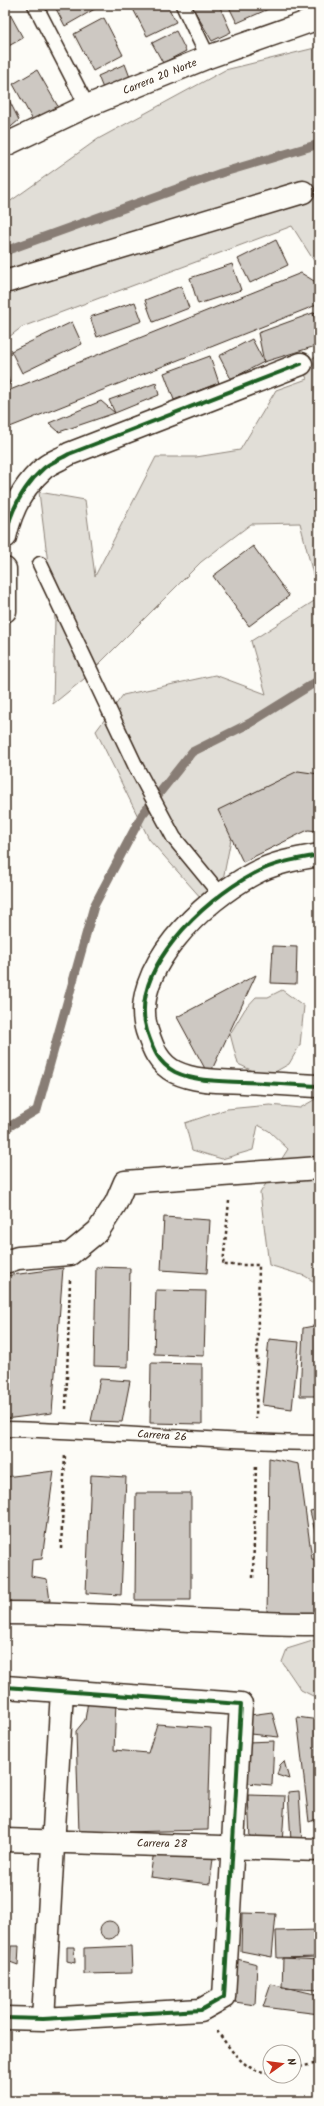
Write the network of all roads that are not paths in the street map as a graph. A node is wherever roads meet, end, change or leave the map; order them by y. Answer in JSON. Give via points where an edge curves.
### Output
{"nodes":[{"id":1,"x":35,"y":5,"type":"edge"},
{"id":2,"x":183,"y":5,"type":"edge"},
{"id":3,"x":319,"y":18,"type":"edge"},
{"id":4,"x":208,"y":57,"type":"junction"},
{"id":5,"x":87,"y":106,"type":"junction"},
{"id":6,"x":5,"y":145,"type":"edge"},
{"id":7,"x":303,"y":192,"type":"dead end"},
{"id":8,"x":5,"y":282,"type":"edge"},
{"id":9,"x":301,"y":364,"type":"dead end"},
{"id":10,"x":5,"y":537,"type":"edge"},
{"id":11,"x":40,"y":564,"type":"dead end"},
{"id":12,"x":5,"y":569,"type":"edge"},
{"id":13,"x":5,"y":611,"type":"edge"},
{"id":14,"x":319,"y":856,"type":"edge"},
{"id":15,"x":220,"y":894,"type":"junction"},
{"id":16,"x":319,"y":1086,"type":"edge"},
{"id":17,"x":319,"y":1168,"type":"edge"},
{"id":18,"x":5,"y":1262,"type":"edge"},
{"id":19,"x":5,"y":1429,"type":"edge"},
{"id":20,"x":319,"y":1443,"type":"edge"},
{"id":21,"x":5,"y":1613,"type":"edge"},
{"id":22,"x":319,"y":1624,"type":"edge"},
{"id":23,"x":5,"y":1687,"type":"edge"},
{"id":24,"x":62,"y":1691,"type":"junction"},
{"id":25,"x":5,"y":1840,"type":"edge"},
{"id":26,"x":53,"y":1842,"type":"junction"},
{"id":27,"x":233,"y":1846,"type":"junction"},
{"id":28,"x":319,"y":1850,"type":"edge"},
{"id":29,"x":5,"y":2018,"type":"edge"},
{"id":30,"x":43,"y":2019,"type":"junction"}],
"edges":[{"from":1,"to":5,"type":"lane"},
{"from":2,"to":4,"type":"lane"},
{"from":3,"to":4,"type":"street","name":"Carrera 20 Norte"},
{"from":4,"to":5,"type":"street","name":"Carrera 20 Norte"},
{"from":5,"to":6,"type":"street","name":"Carrera 20 Norte"},
{"from":7,"to":8,"type":"street"},
{"from":9,"to":10,"type":"street","via":[[69,454],[45,468],[21,495],[9,516]]},
{"from":11,"to":15,"type":"lane","via":[[136,767],[174,838]]},
{"from":12,"to":13,"type":"street"},
{"from":14,"to":15,"type":"street","via":[[288,860],[254,874]]},
{"from":15,"to":16,"type":"street","via":[[170,944],[158,960],[144,1008],[144,1024],[156,1057],[176,1072],[202,1080]]},
{"from":17,"to":18,"type":"street","via":[[125,1182],[116,1203],[98,1231],[70,1254],[18,1258]]},
{"from":19,"to":20,"type":"lane","name":"Carrera 26"},
{"from":21,"to":22,"type":"street","via":[[61,1613],[259,1624]]},
{"from":23,"to":24,"type":"street"},
{"from":24,"to":26,"type":"street"},
{"from":24,"to":27,"type":"street","via":[[241,1704]]},
{"from":25,"to":26,"type":"street","name":"Carrera 28"},
{"from":26,"to":27,"type":"street","name":"Carrera 28"},
{"from":26,"to":30,"type":"street"},
{"from":27,"to":28,"type":"street","name":"Carrera 28"},
{"from":27,"to":30,"type":"street","via":[[224,1997],[201,2010]]},
{"from":29,"to":30,"type":"street"}]}
